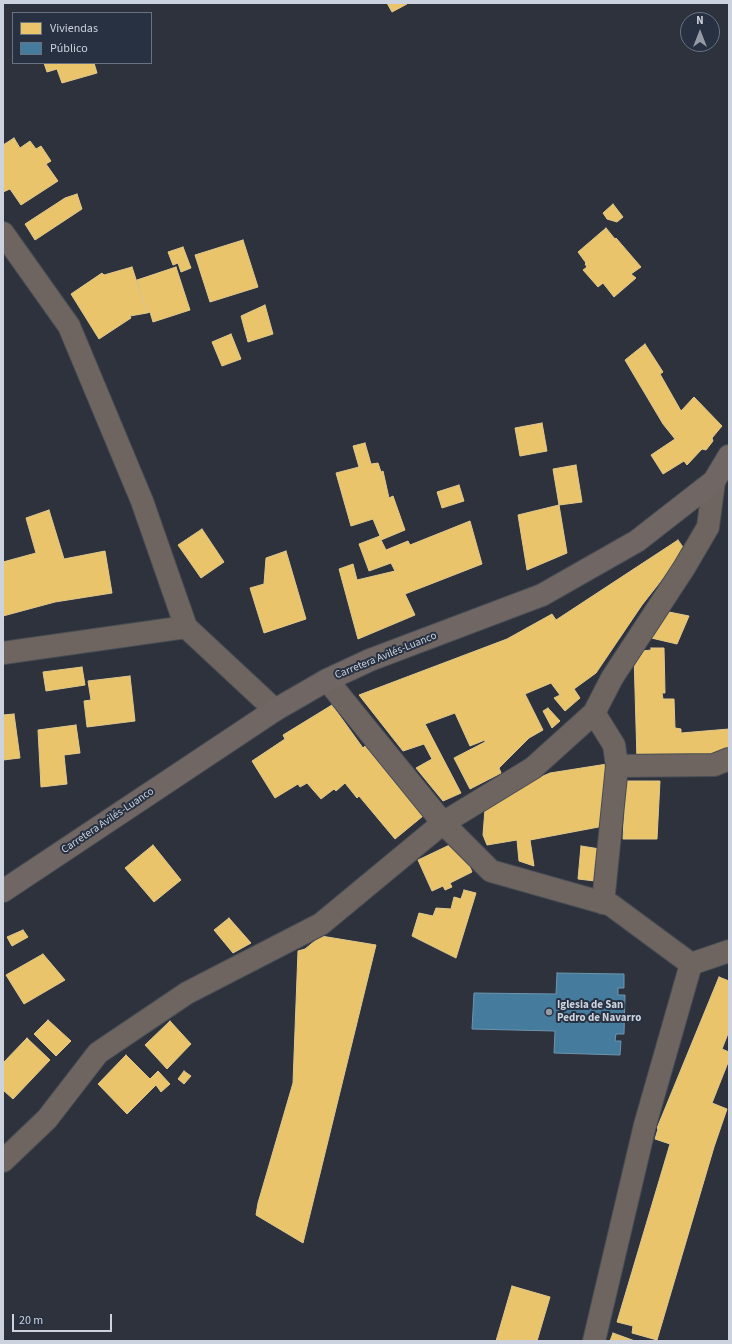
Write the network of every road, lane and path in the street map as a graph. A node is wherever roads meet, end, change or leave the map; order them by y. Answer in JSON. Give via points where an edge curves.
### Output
{"nodes":[{"id":1,"x":3,"y":232,"type":"edge"},
{"id":2,"x":729,"y":456,"type":"edge"},
{"id":3,"x":714,"y":481,"type":"junction"},
{"id":4,"x":186,"y":627,"type":"junction"},
{"id":5,"x":3,"y":653,"type":"edge"},
{"id":6,"x":328,"y":680,"type":"junction"},
{"id":7,"x":275,"y":710,"type":"junction"},
{"id":8,"x":594,"y":713,"type":"junction"},
{"id":9,"x":729,"y":759,"type":"edge"},
{"id":10,"x":617,"y":766,"type":"junction"},
{"id":11,"x":443,"y":823,"type":"junction"},
{"id":12,"x":3,"y":891,"type":"edge"},
{"id":13,"x":603,"y":903,"type":"junction"},
{"id":14,"x":729,"y":951,"type":"edge"},
{"id":15,"x":691,"y":964,"type":"junction"},
{"id":16,"x":3,"y":1162,"type":"edge"},
{"id":17,"x":594,"y":1341,"type":"edge"}],
"edges":[{"from":1,"to":4,"type":"street","via":[[69,326],[142,502]]},
{"from":2,"to":3,"type":"main road","name":"Carretera Avilés-Luanco"},
{"from":3,"to":6,"type":"main road","name":"Carretera Avilés-Luanco","via":[[637,542],[542,595],[370,660]]},
{"from":3,"to":8,"type":"street","via":[[708,527],[612,678]]},
{"from":4,"to":5,"type":"street"},
{"from":4,"to":7,"type":"street"},
{"from":6,"to":7,"type":"main road","name":"Carretera Avilés-Luanco"},
{"from":6,"to":11,"type":"street"},
{"from":7,"to":12,"type":"main road","name":"Carretera Avilés-Luanco"},
{"from":8,"to":10,"type":"street","via":[[614,745]]},
{"from":8,"to":11,"type":"street","via":[[533,768]]},
{"from":9,"to":10,"type":"street","via":[[714,765]]},
{"from":10,"to":13,"type":"street"},
{"from":11,"to":13,"type":"street","via":[[491,871]]},
{"from":11,"to":16,"type":"street","via":[[321,924],[187,993],[98,1053],[47,1119]]},
{"from":13,"to":15,"type":"street","via":[[611,905]]},
{"from":14,"to":15,"type":"street"},
{"from":15,"to":17,"type":"street","via":[[645,1125]]}]}
